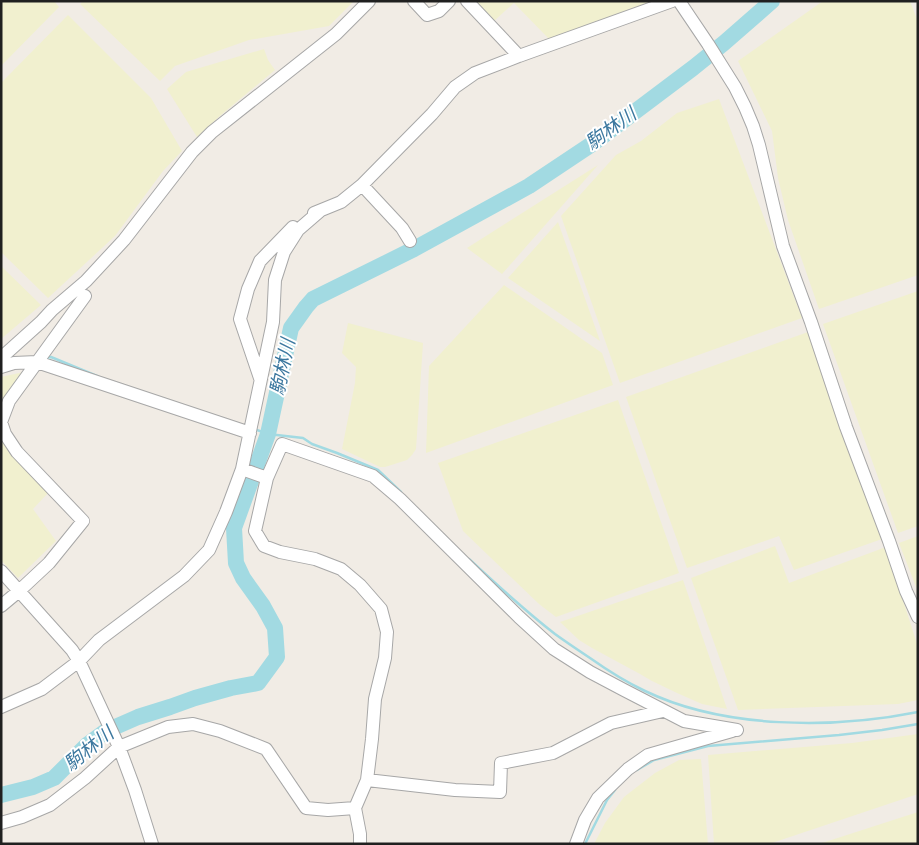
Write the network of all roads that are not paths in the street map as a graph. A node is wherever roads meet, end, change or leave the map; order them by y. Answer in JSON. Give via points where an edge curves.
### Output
{"nodes":[{"id":1,"x":369,"y":1,"type":"edge"},
{"id":2,"x":414,"y":1,"type":"edge"},
{"id":3,"x":449,"y":1,"type":"edge"},
{"id":4,"x":467,"y":1,"type":"edge"},
{"id":5,"x":672,"y":1,"type":"edge"},
{"id":6,"x":679,"y":1,"type":"edge"},
{"id":7,"x":519,"y":56,"type":"junction"},
{"id":8,"x":362,"y":185,"type":"junction"},
{"id":9,"x":320,"y":211,"type":"junction"},
{"id":10,"x":410,"y":241,"type":"dead end"},
{"id":11,"x":85,"y":296,"type":"dead end"},
{"id":12,"x":41,"y":322,"type":"junction"},
{"id":13,"x":51,"y":343,"type":"junction"},
{"id":14,"x":1,"y":358,"type":"edge"},
{"id":15,"x":37,"y":362,"type":"junction"},
{"id":16,"x":1,"y":366,"type":"edge"},
{"id":17,"x":260,"y":378,"type":"junction"},
{"id":18,"x":1,"y":422,"type":"edge"},
{"id":19,"x":250,"y":433,"type":"junction"},
{"id":20,"x":242,"y":469,"type":"junction"},
{"id":21,"x":268,"y":478,"type":"junction"},
{"id":22,"x":1,"y":571,"type":"edge"},
{"id":23,"x":19,"y":591,"type":"junction"},
{"id":24,"x":1,"y":606,"type":"edge"},
{"id":25,"x":918,"y":618,"type":"edge"},
{"id":26,"x":79,"y":661,"type":"junction"},
{"id":27,"x":1,"y":707,"type":"edge"},
{"id":28,"x":663,"y":711,"type":"junction"},
{"id":29,"x":117,"y":744,"type":"junction"},
{"id":30,"x":367,"y":780,"type":"junction"},
{"id":31,"x":354,"y":808,"type":"junction"},
{"id":32,"x":1,"y":823,"type":"edge"},
{"id":33,"x":152,"y":844,"type":"edge"},
{"id":34,"x":360,"y":844,"type":"edge"},
{"id":35,"x":576,"y":844,"type":"edge"}],
"edges":[{"from":1,"to":12,"type":"street","via":[[336,34],[212,132],[192,152],[124,240]]},
{"from":2,"to":3,"type":"street","via":[[428,15],[439,11]]},
{"from":4,"to":7,"type":"street"},
{"from":5,"to":7,"type":"street"},
{"from":6,"to":25,"type":"street","via":[[735,87],[753,126],[782,246]]},
{"from":7,"to":8,"type":"street","via":[[475,73],[455,87]]},
{"from":8,"to":9,"type":"street","via":[[341,202]]},
{"from":8,"to":10,"type":"street"},
{"from":9,"to":17,"type":"street","via":[[298,230],[284,252],[275,280],[273,322]]},
{"from":9,"to":17,"type":"street","via":[[302,218],[260,261],[248,289],[240,318]]},
{"from":11,"to":13,"type":"street"},
{"from":12,"to":13,"type":"street","via":[[50,332]]},
{"from":12,"to":14,"type":"street"},
{"from":13,"to":15,"type":"street"},
{"from":15,"to":16,"type":"street"},
{"from":15,"to":18,"type":"street","via":[[9,401]]},
{"from":15,"to":19,"type":"street"},
{"from":17,"to":19,"type":"street"},
{"from":18,"to":23,"type":"street","via":[[17,452],[83,521],[49,563]]},
{"from":19,"to":20,"type":"street"},
{"from":20,"to":21,"type":"street"},
{"from":20,"to":26,"type":"street","via":[[209,550],[184,576],[99,640]]},
{"from":21,"to":28,"type":"street","via":[[282,444],[373,476],[554,649]]},
{"from":21,"to":30,"type":"street","via":[[255,531],[264,546],[341,569],[381,609],[387,632],[385,658],[375,699]]},
{"from":22,"to":23,"type":"street"},
{"from":23,"to":24,"type":"street"},
{"from":23,"to":26,"type":"street"},
{"from":26,"to":27,"type":"street","via":[[42,689]]},
{"from":26,"to":29,"type":"street"},
{"from":28,"to":30,"type":"street","via":[[611,723],[553,753],[501,763],[500,792]]},
{"from":28,"to":35,"type":"street","via":[[684,721],[737,730],[648,755],[628,769],[598,798]]},
{"from":29,"to":31,"type":"street","via":[[168,727],[193,724],[220,731],[266,749],[306,808]]},
{"from":29,"to":32,"type":"street","via":[[85,778],[50,805]]},
{"from":29,"to":33,"type":"street"},
{"from":30,"to":31,"type":"street"},
{"from":31,"to":34,"type":"street"}]}
